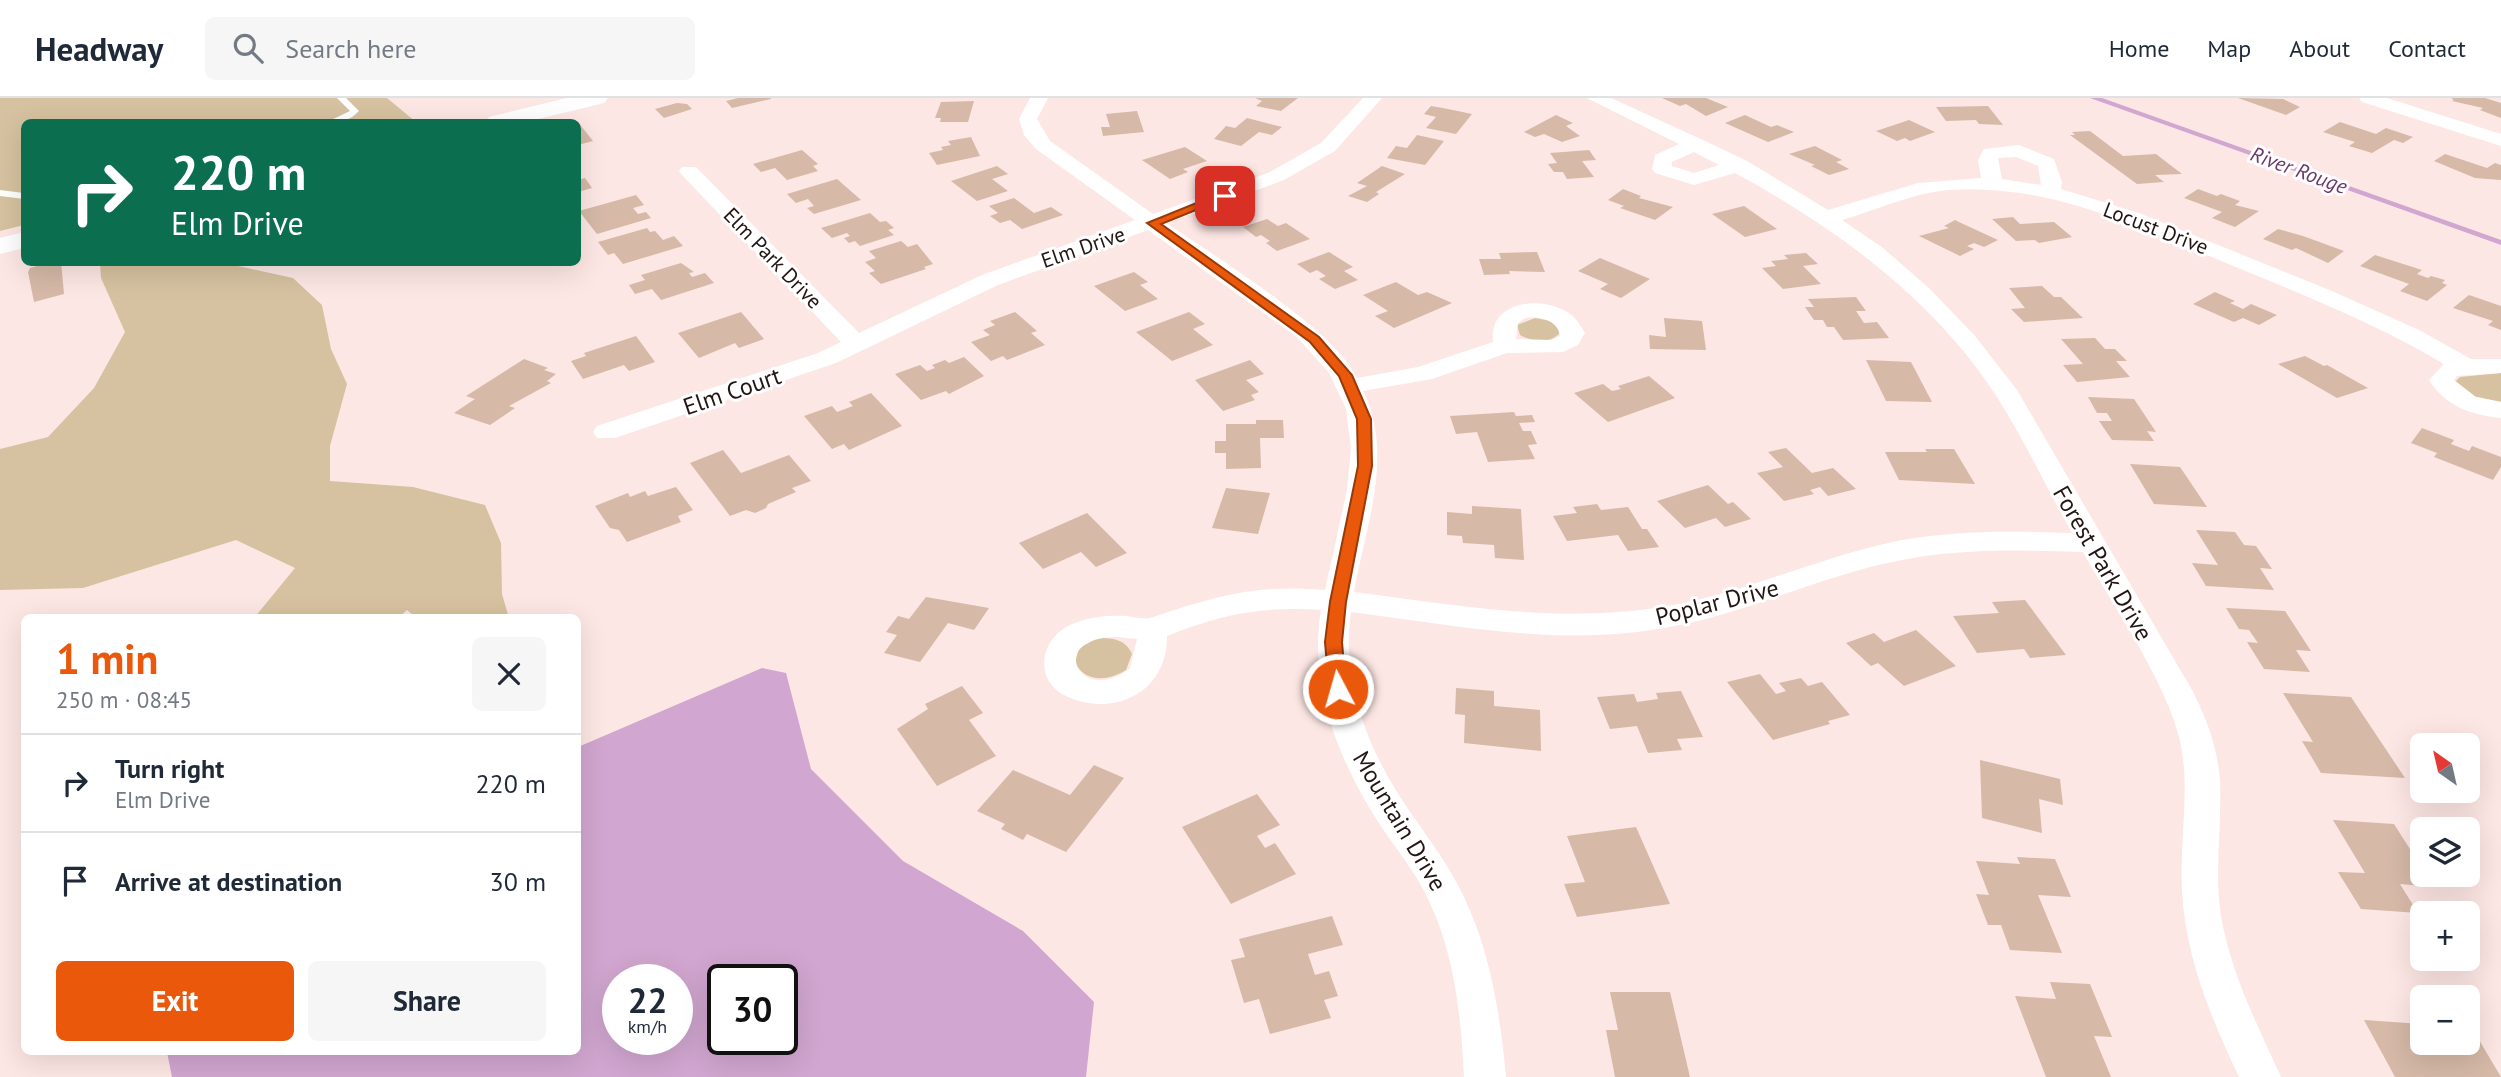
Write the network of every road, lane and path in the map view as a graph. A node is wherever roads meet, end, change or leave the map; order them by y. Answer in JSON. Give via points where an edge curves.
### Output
{"nodes":[{"id":1,"x":341,"y":98,"type":"edge"},
{"id":2,"x":596,"y":98,"type":"edge"},
{"id":3,"x":1039,"y":98,"type":"edge"},
{"id":4,"x":1373,"y":98,"type":"edge"},
{"id":5,"x":1596,"y":98,"type":"edge"},
{"id":6,"x":2368,"y":98,"type":"edge"},
{"id":7,"x":338,"y":119,"type":"edge"},
{"id":8,"x":510,"y":119,"type":"edge"},
{"id":9,"x":2501,"y":140,"type":"edge"},
{"id":10,"x":1696,"y":144,"type":"junction"},
{"id":11,"x":1740,"y":165,"type":"junction"},
{"id":12,"x":689,"y":172,"type":"dead end"},
{"id":13,"x":1994,"y":184,"type":"junction"},
{"id":14,"x":2050,"y":192,"type":"junction"},
{"id":15,"x":0,"y":193,"type":"edge"},
{"id":16,"x":21,"y":196,"type":"edge"},
{"id":17,"x":1827,"y":217,"type":"junction"},
{"id":18,"x":1152,"y":223,"type":"junction"},
{"id":19,"x":21,"y":241,"type":"edge"},
{"id":20,"x":0,"y":246,"type":"edge"},
{"id":21,"x":856,"y":345,"type":"junction"},
{"id":22,"x":1504,"y":346,"type":"dead end"},
{"id":23,"x":2501,"y":366,"type":"edge"},
{"id":24,"x":2467,"y":367,"type":"junction"},
{"id":25,"x":1351,"y":386,"type":"junction"},
{"id":26,"x":2501,"y":410,"type":"edge"},
{"id":27,"x":606,"y":432,"type":"dead end"},
{"id":28,"x":2092,"y":543,"type":"junction"},
{"id":29,"x":1338,"y":602,"type":"junction"},
{"id":30,"x":1152,"y":630,"type":"dead end"},
{"id":31,"x":1485,"y":1077,"type":"edge"},
{"id":32,"x":2260,"y":1077,"type":"edge"}],
"edges":[{"from":1,"to":7,"type":"lane","via":[[355,111]]},
{"from":2,"to":8,"type":"main road"},
{"from":3,"to":18,"type":"street","name":"Mountain Drive","via":[[1028,119],[1043,145]]},
{"from":4,"to":18,"type":"street","name":"Elm Drive","via":[[1328,147],[1305,162]]},
{"from":5,"to":10,"type":"street","name":"Forest Park Drive"},
{"from":6,"to":9,"type":"street"},
{"from":10,"to":11,"type":"street","name":"Forest Park Drive"},
{"from":10,"to":11,"type":"street","via":[[1666,156],[1662,169],[1694,179]]},
{"from":11,"to":17,"type":"street","name":"Forest Park Drive"},
{"from":12,"to":21,"type":"street","name":"Elm Park Drive"},
{"from":13,"to":14,"type":"street","name":"Locust Drive"},
{"from":13,"to":14,"type":"street","via":[[1989,172],[1991,153],[2019,151],[2047,163]]},
{"from":13,"to":17,"type":"street","name":"Locust Drive","via":[[1929,186]]},
{"from":14,"to":24,"type":"street","name":"Locust Drive","via":[[2117,212],[2360,310]]},
{"from":15,"to":16,"type":"lane"},
{"from":17,"to":28,"type":"street","name":"Forest Park Drive","via":[[1907,279],[1978,353],[2008,395]]},
{"from":18,"to":21,"type":"street","name":"Elm Drive","via":[[990,280]]},
{"from":18,"to":25,"type":"street","name":"Mountain Drive","via":[[1305,332],[1338,365]]},
{"from":19,"to":20,"type":"main road"},
{"from":21,"to":27,"type":"street","name":"Elm Court"},
{"from":22,"to":25,"type":"street","via":[[1423,373]]},
{"from":23,"to":24,"type":"street"},
{"from":24,"to":26,"type":"street","via":[[2445,372],[2444,386],[2466,401]]},
{"from":25,"to":29,"type":"street","name":"Mountain Drive","via":[[1364,419],[1365,466]]},
{"from":28,"to":29,"type":"street","name":"Poplar Drive","via":[[2008,540],[1929,545],[1865,558],[1698,612],[1615,624],[1527,625]]},
{"from":28,"to":32,"type":"street","name":"Forest Park Drive","via":[[2171,684],[2195,737],[2205,794],[2200,888],[2203,924],[2234,1022]]},
{"from":29,"to":30,"type":"street","name":"Poplar Drive","via":[[1289,598],[1239,602],[1198,611]]},
{"from":29,"to":31,"type":"street","name":"Mountain Drive","via":[[1334,642],[1343,714],[1366,771],[1429,867],[1461,928],[1481,1012]]}]}
